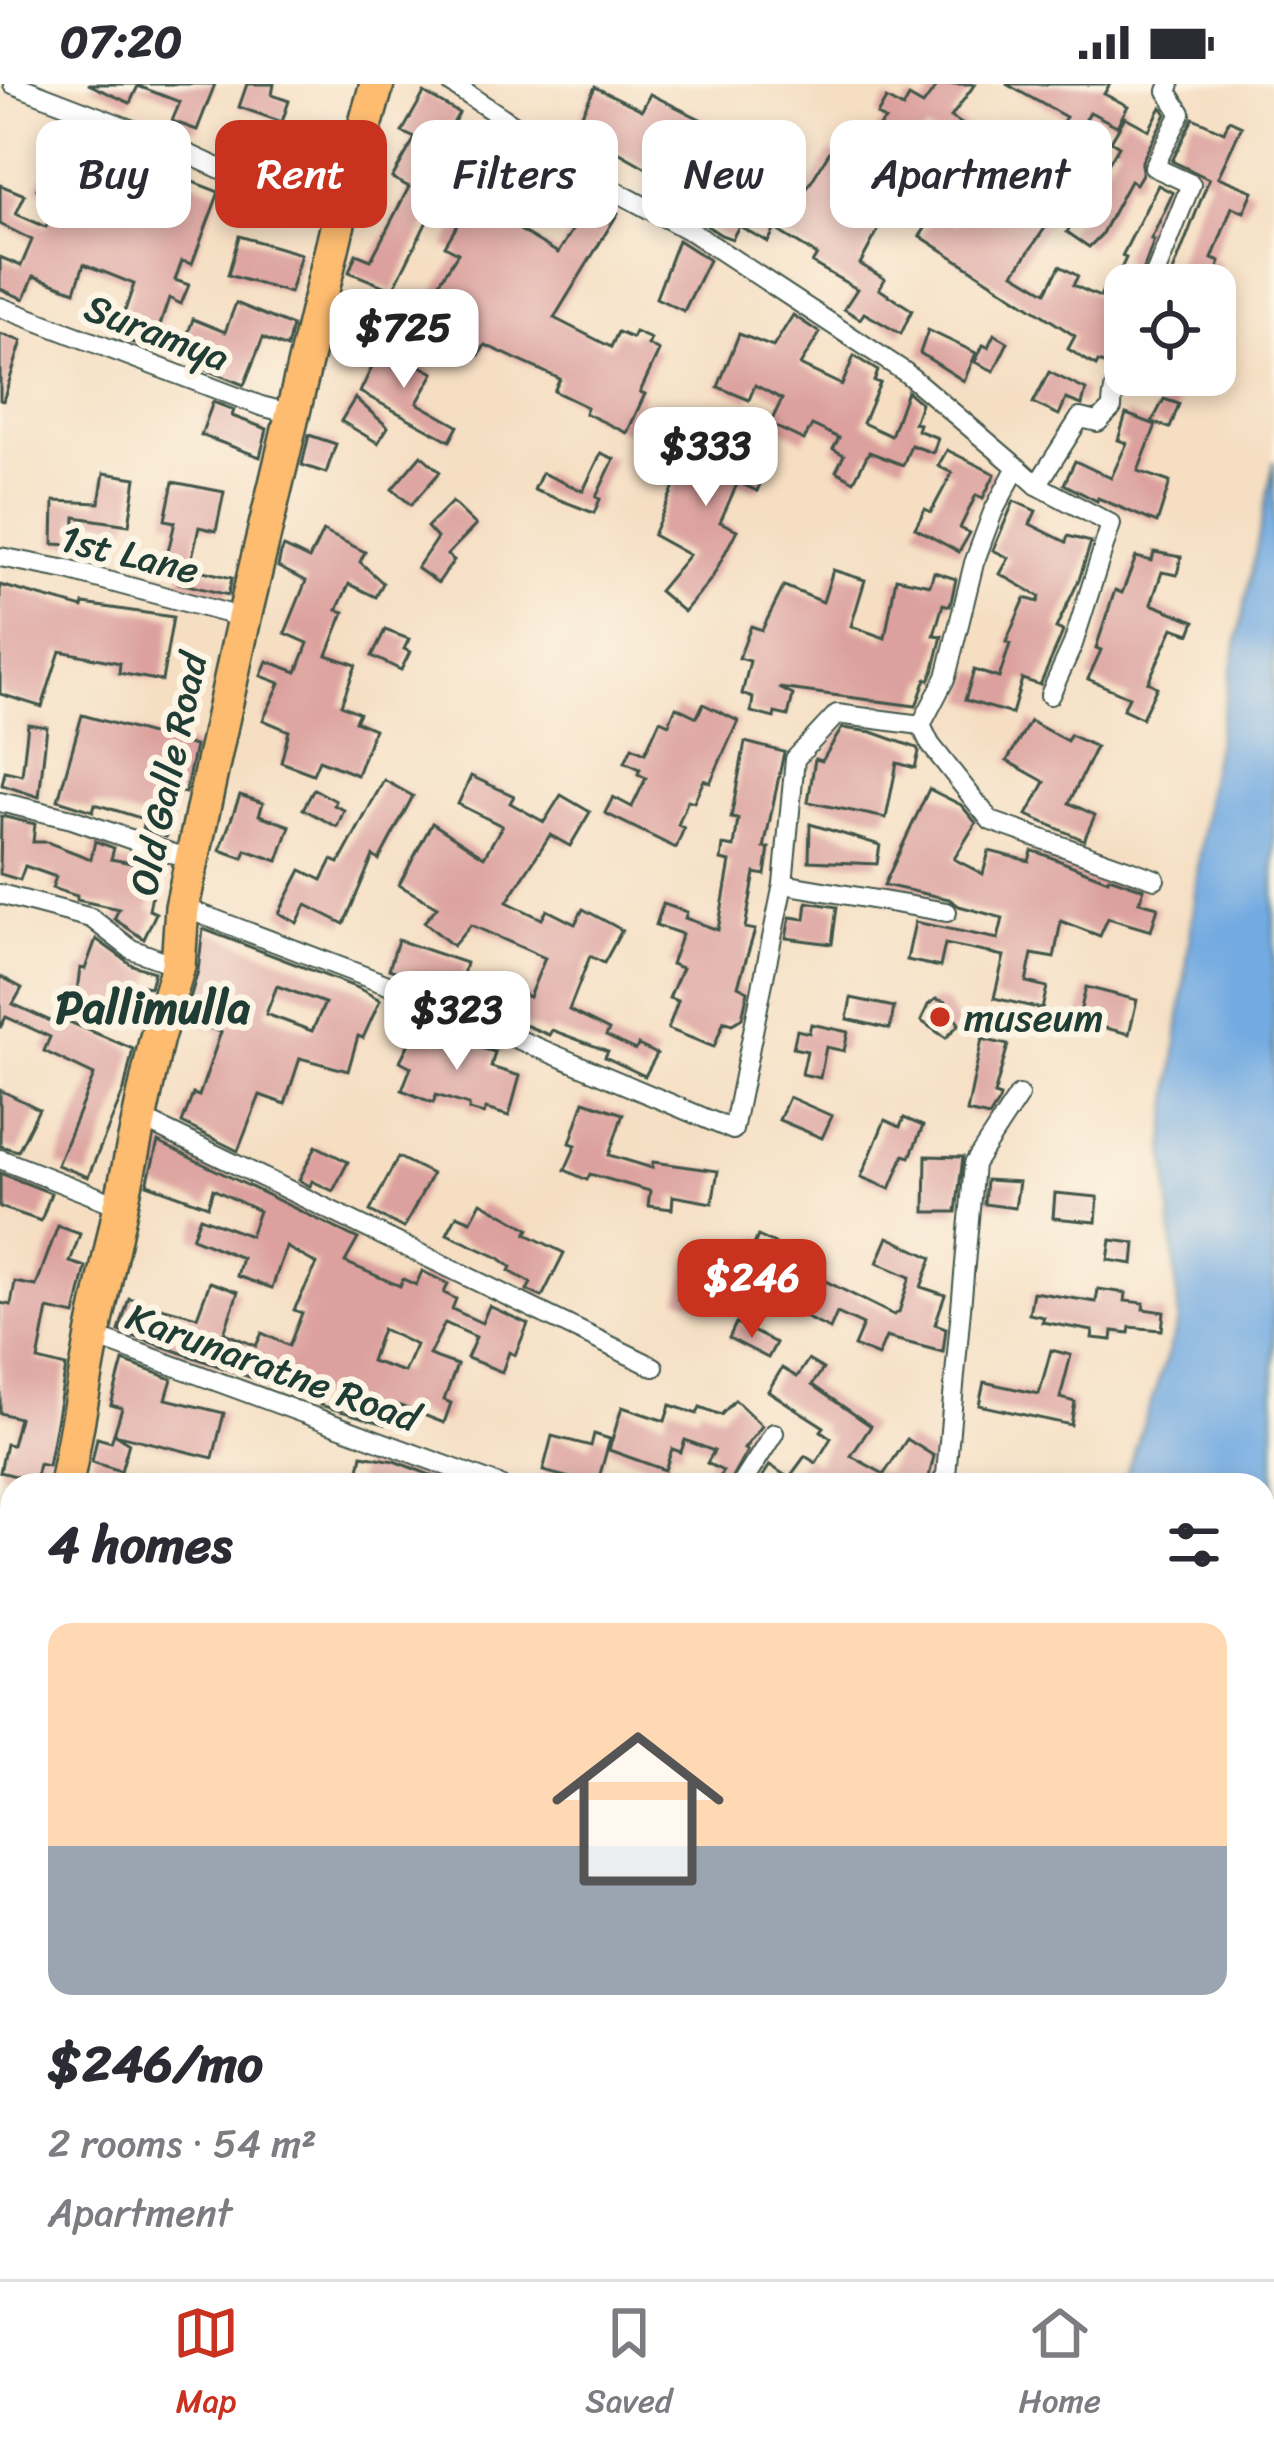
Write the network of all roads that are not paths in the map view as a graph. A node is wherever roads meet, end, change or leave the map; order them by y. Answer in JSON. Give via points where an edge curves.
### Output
{"nodes":[{"id":1,"x":13,"y":84,"type":"edge"},
{"id":2,"x":377,"y":84,"type":"edge"},
{"id":3,"x":452,"y":84,"type":"edge"},
{"id":4,"x":1163,"y":86,"type":"edge"},
{"id":5,"x":367,"y":120,"type":"edge"},
{"id":6,"x":215,"y":166,"type":"edge"},
{"id":7,"x":337,"y":228,"type":"edge"},
{"id":8,"x":1159,"y":264,"type":"edge"},
{"id":9,"x":0,"y":307,"type":"edge"},
{"id":10,"x":1112,"y":396,"type":"edge"},
{"id":11,"x":292,"y":414,"type":"junction"},
{"id":12,"x":1017,"y":467,"type":"junction"},
{"id":13,"x":1037,"y":485,"type":"junction"},
{"id":14,"x":0,"y":557,"type":"edge"},
{"id":15,"x":244,"y":618,"type":"junction"},
{"id":16,"x":1050,"y":695,"type":"dead end"},
{"id":17,"x":921,"y":725,"type":"junction"},
{"id":18,"x":0,"y":802,"type":"edge"},
{"id":19,"x":191,"y":860,"type":"junction"},
{"id":20,"x":1155,"y":879,"type":"dead end"},
{"id":21,"x":783,"y":884,"type":"junction"},
{"id":22,"x":0,"y":895,"type":"edge"},
{"id":23,"x":182,"y":907,"type":"junction"},
{"id":24,"x":947,"y":912,"type":"dead end"},
{"id":25,"x":178,"y":966,"type":"junction"},
{"id":26,"x":1018,"y":1096,"type":"dead end"},
{"id":27,"x":140,"y":1118,"type":"junction"},
{"id":28,"x":0,"y":1159,"type":"edge"},
{"id":29,"x":123,"y":1207,"type":"junction"},
{"id":30,"x":93,"y":1336,"type":"junction"},
{"id":31,"x":654,"y":1367,"type":"dead end"},
{"id":32,"x":774,"y":1433,"type":"dead end"},
{"id":33,"x":68,"y":1473,"type":"edge"},
{"id":34,"x":466,"y":1473,"type":"edge"},
{"id":35,"x":749,"y":1473,"type":"edge"},
{"id":36,"x":946,"y":1473,"type":"edge"}],
"edges":[{"from":1,"to":6,"type":"street"},
{"from":2,"to":5,"type":"highway","name":"Old Galle Road"},
{"from":3,"to":12,"type":"street","via":[[905,372]]},
{"from":4,"to":8,"type":"street","via":[[1181,113],[1154,167],[1191,184]]},
{"from":7,"to":11,"type":"highway","name":"Old Galle Road"},
{"from":9,"to":11,"type":"street","name":"Suramya"},
{"from":10,"to":13,"type":"street","via":[[1098,422],[1080,418]]},
{"from":11,"to":15,"type":"highway","name":"Old Galle Road"},
{"from":12,"to":13,"type":"street"},
{"from":12,"to":17,"type":"street","via":[[974,563],[946,677]]},
{"from":13,"to":16,"type":"street","via":[[1111,524]]},
{"from":14,"to":15,"type":"street","name":"1st Lane"},
{"from":15,"to":19,"type":"highway","name":"Old Galle Road"},
{"from":17,"to":20,"type":"street","via":[[991,821]]},
{"from":17,"to":21,"type":"street","via":[[837,714],[821,728],[795,759]]},
{"from":18,"to":19,"type":"street"},
{"from":19,"to":23,"type":"highway","name":"Old Galle Road"},
{"from":21,"to":23,"type":"street","via":[[728,1131],[401,990]]},
{"from":21,"to":24,"type":"street"},
{"from":22,"to":25,"type":"street","via":[[91,919],[131,949]]},
{"from":23,"to":25,"type":"highway","name":"Old Galle Road"},
{"from":25,"to":27,"type":"highway","name":"Old Galle Road"},
{"from":26,"to":36,"type":"street","via":[[974,1164]]},
{"from":27,"to":29,"type":"highway","name":"Old Galle Road"},
{"from":27,"to":31,"type":"street"},
{"from":28,"to":29,"type":"street"},
{"from":29,"to":30,"type":"highway","name":"Old Galle Road"},
{"from":30,"to":33,"type":"highway","name":"Old Galle Road"},
{"from":30,"to":34,"type":"street","name":"Karunaratne Road"},
{"from":32,"to":35,"type":"street"}]}
